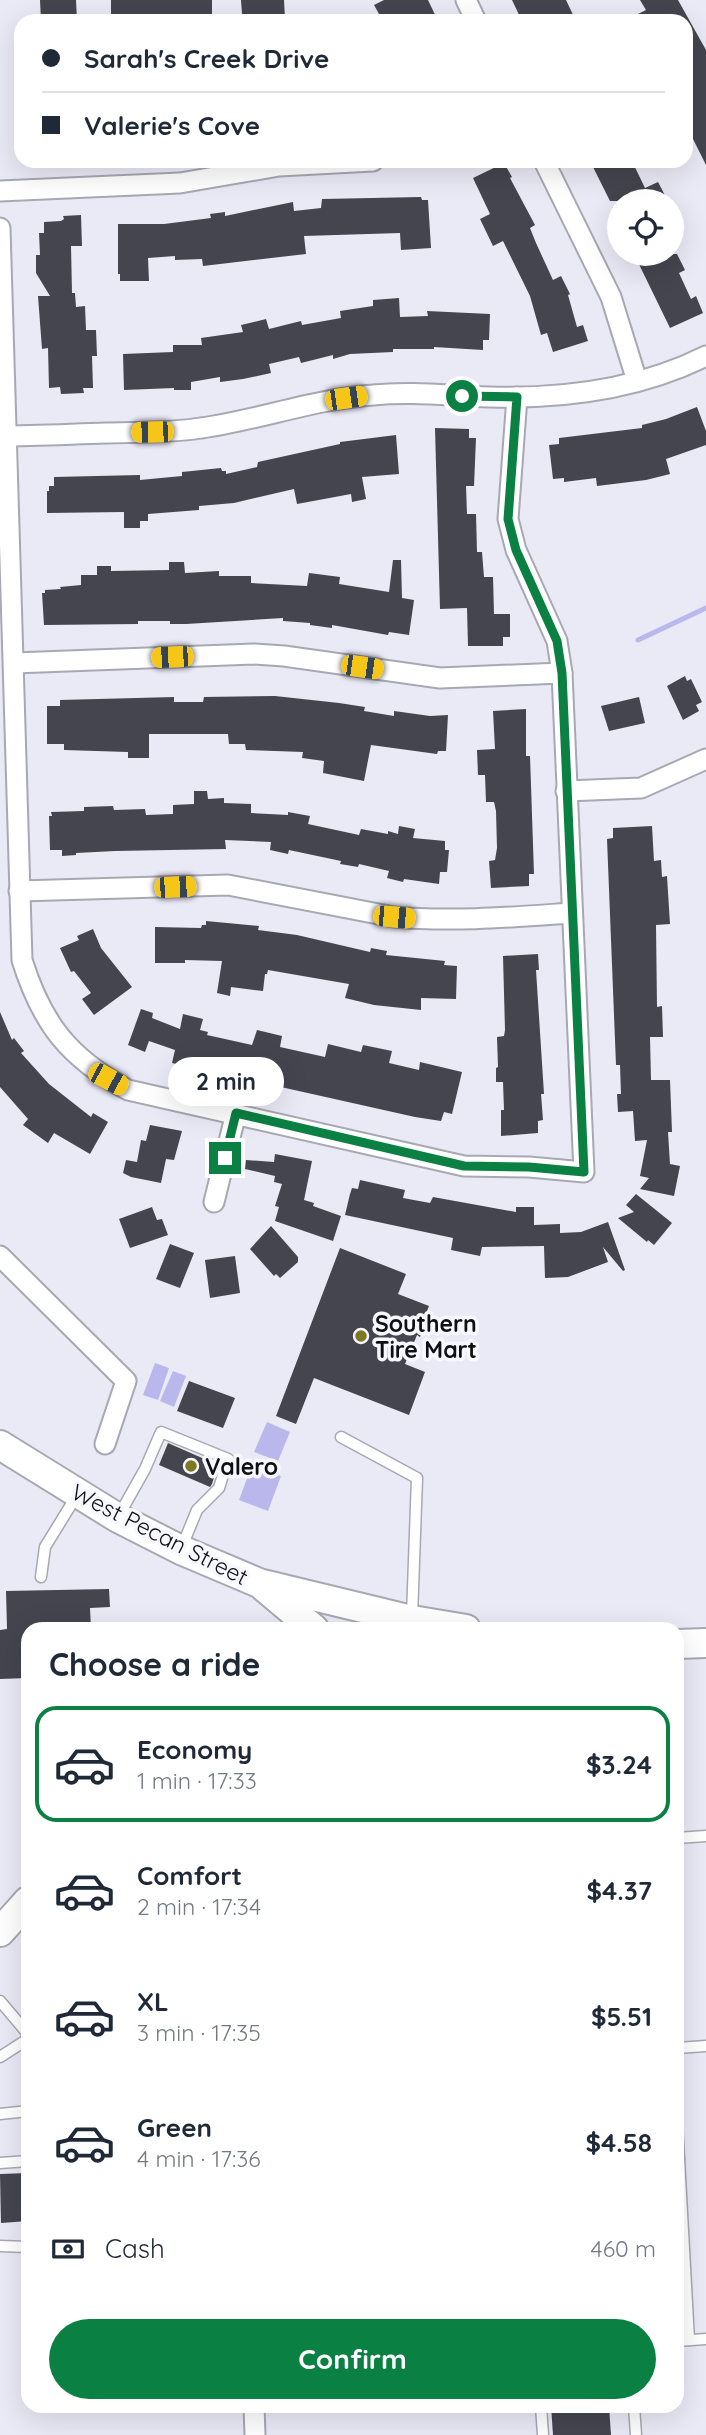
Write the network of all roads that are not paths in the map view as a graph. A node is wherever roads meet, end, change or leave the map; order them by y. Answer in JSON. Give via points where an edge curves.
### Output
{"nodes":[{"id":1,"x":267,"y":168,"type":"edge"},
{"id":2,"x":547,"y":168,"type":"edge"},
{"id":3,"x":0,"y":191,"type":"edge"},
{"id":4,"x":0,"y":228,"type":"edge"},
{"id":5,"x":706,"y":356,"type":"edge"},
{"id":6,"x":637,"y":381,"type":"junction"},
{"id":7,"x":517,"y":397,"type":"junction"},
{"id":8,"x":4,"y":436,"type":"edge"},
{"id":9,"x":14,"y":663,"type":"junction"},
{"id":10,"x":562,"y":673,"type":"junction"},
{"id":11,"x":706,"y":759,"type":"edge"},
{"id":12,"x":566,"y":791,"type":"junction"},
{"id":13,"x":19,"y":891,"type":"junction"},
{"id":14,"x":572,"y":913,"type":"junction"},
{"id":15,"x":236,"y":1113,"type":"junction"},
{"id":16,"x":214,"y":1202,"type":"dead end"},
{"id":17,"x":0,"y":1256,"type":"edge"},
{"id":18,"x":341,"y":1437,"type":"dead end"},
{"id":19,"x":105,"y":1444,"type":"dead end"},
{"id":20,"x":0,"y":1445,"type":"edge"},
{"id":21,"x":78,"y":1494,"type":"junction"},
{"id":22,"x":118,"y":1518,"type":"junction"},
{"id":23,"x":181,"y":1550,"type":"junction"},
{"id":24,"x":41,"y":1577,"type":"dead end"},
{"id":25,"x":259,"y":1583,"type":"junction"},
{"id":26,"x":306,"y":1622,"type":"edge"},
{"id":27,"x":397,"y":1622,"type":"edge"},
{"id":28,"x":408,"y":1622,"type":"edge"},
{"id":29,"x":706,"y":1643,"type":"edge"},
{"id":30,"x":684,"y":1644,"type":"edge"},
{"id":31,"x":706,"y":1836,"type":"edge"},
{"id":32,"x":684,"y":1837,"type":"edge"},
{"id":33,"x":21,"y":1909,"type":"edge"},
{"id":34,"x":0,"y":1932,"type":"edge"},
{"id":35,"x":0,"y":2001,"type":"edge"},
{"id":36,"x":21,"y":2026,"type":"edge"},
{"id":37,"x":21,"y":2044,"type":"edge"},
{"id":38,"x":706,"y":2046,"type":"edge"},
{"id":39,"x":684,"y":2048,"type":"edge"},
{"id":40,"x":0,"y":2057,"type":"edge"},
{"id":41,"x":21,"y":2112,"type":"edge"},
{"id":42,"x":0,"y":2114,"type":"edge"},
{"id":43,"x":21,"y":2162,"type":"edge"},
{"id":44,"x":0,"y":2163,"type":"edge"},
{"id":45,"x":0,"y":2246,"type":"edge"},
{"id":46,"x":21,"y":2247,"type":"edge"},
{"id":47,"x":684,"y":2249,"type":"edge"},
{"id":48,"x":706,"y":2339,"type":"edge"},
{"id":49,"x":684,"y":2340,"type":"edge"},
{"id":50,"x":689,"y":2340,"type":"junction"},
{"id":51,"x":254,"y":2413,"type":"edge"},
{"id":52,"x":541,"y":2413,"type":"edge"},
{"id":53,"x":635,"y":2413,"type":"edge"},
{"id":54,"x":255,"y":2435,"type":"edge"},
{"id":55,"x":543,"y":2435,"type":"edge"},
{"id":56,"x":636,"y":2435,"type":"edge"}],
"edges":[{"from":1,"to":3,"type":"street","via":[[180,183]]},
{"from":2,"to":6,"type":"street","via":[[611,297]]},
{"from":4,"to":8,"type":"street"},
{"from":5,"to":6,"type":"street"},
{"from":6,"to":7,"type":"street","via":[[590,392]]},
{"from":7,"to":8,"type":"street","via":[[408,392],[322,401],[202,428]]},
{"from":7,"to":10,"type":"street","via":[[508,519],[516,550],[557,641]]},
{"from":8,"to":9,"type":"street"},
{"from":9,"to":10,"type":"street","via":[[254,654],[440,678]]},
{"from":9,"to":13,"type":"street"},
{"from":10,"to":12,"type":"street"},
{"from":11,"to":12,"type":"street","via":[[641,788]]},
{"from":12,"to":14,"type":"street"},
{"from":13,"to":14,"type":"street","via":[[228,885],[416,919]]},
{"from":13,"to":15,"type":"street","via":[[22,960],[32,992],[64,1042],[86,1063],[128,1090]]},
{"from":14,"to":15,"type":"street","via":[[584,1172],[464,1166]]},
{"from":15,"to":16,"type":"street"},
{"from":17,"to":19,"type":"street","via":[[126,1381]]},
{"from":18,"to":28,"type":"lane","via":[[416,1478]]},
{"from":20,"to":21,"type":"main road","name":"West Pecan Street"},
{"from":21,"to":22,"type":"main road","name":"West Pecan Street"},
{"from":21,"to":24,"type":"lane","via":[[45,1547]]},
{"from":22,"to":23,"type":"main road","name":"West Pecan Street"},
{"from":22,"to":23,"type":"lane","via":[[162,1432],[228,1459],[219,1488],[197,1510]]},
{"from":23,"to":25,"type":"main road","name":"West Pecan Street"},
{"from":25,"to":26,"type":"main road"},
{"from":25,"to":27,"type":"main road","name":"West Pecan Street"},
{"from":29,"to":30,"type":"main road"},
{"from":31,"to":32,"type":"lane"},
{"from":33,"to":34,"type":"main road"},
{"from":35,"to":36,"type":"lane"},
{"from":37,"to":40,"type":"lane"},
{"from":38,"to":39,"type":"lane"},
{"from":41,"to":42,"type":"lane"},
{"from":43,"to":44,"type":"lane"},
{"from":45,"to":46,"type":"lane"},
{"from":47,"to":50,"type":"lane"},
{"from":48,"to":50,"type":"lane"},
{"from":49,"to":50,"type":"lane"},
{"from":51,"to":54,"type":"street"},
{"from":52,"to":55,"type":"lane"},
{"from":53,"to":56,"type":"lane"}]}
